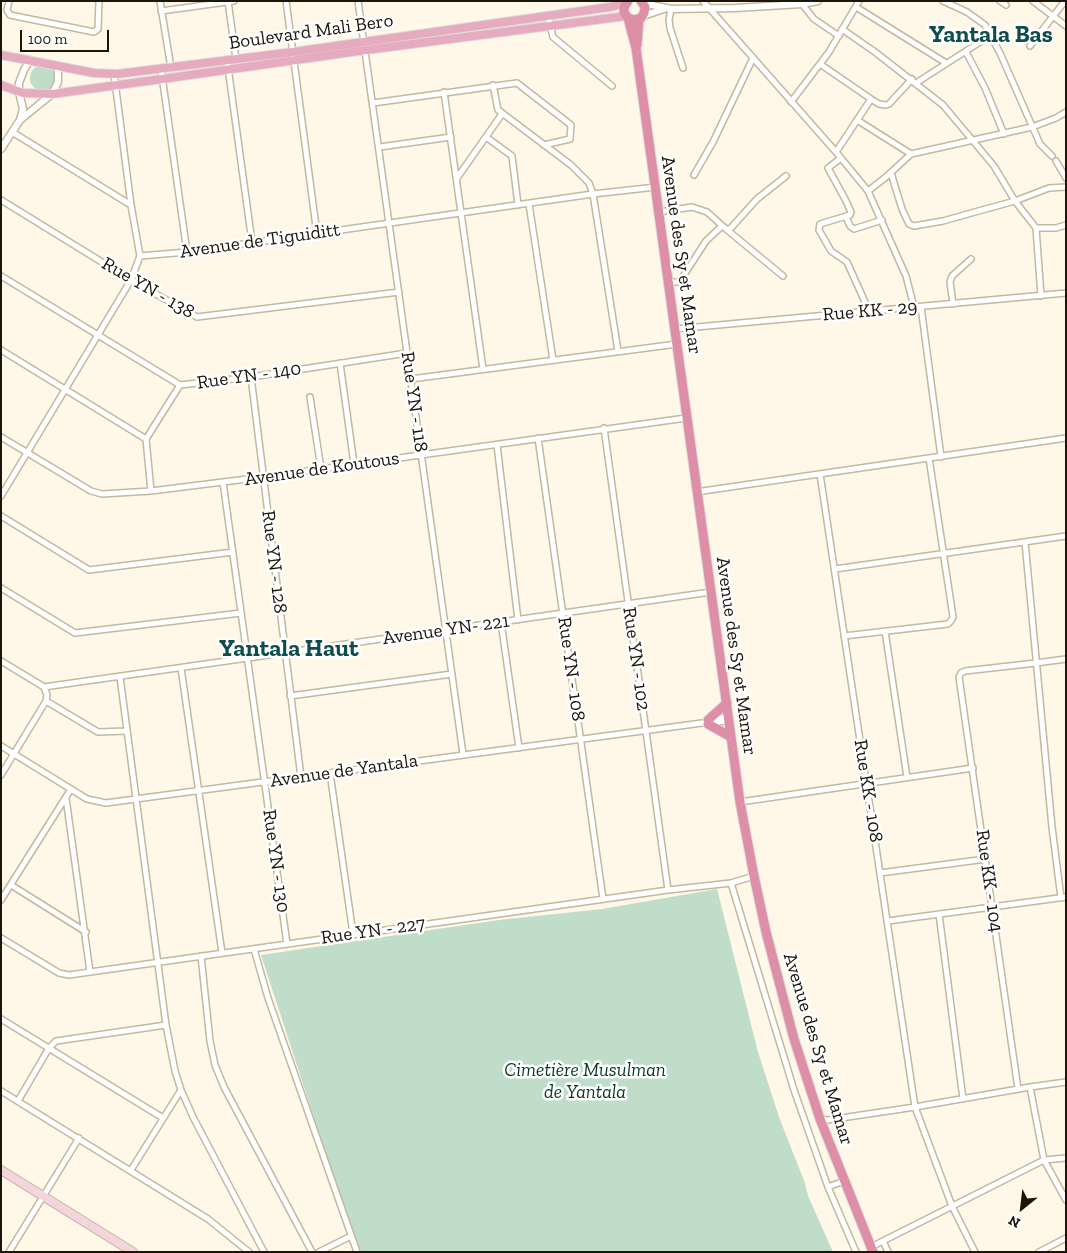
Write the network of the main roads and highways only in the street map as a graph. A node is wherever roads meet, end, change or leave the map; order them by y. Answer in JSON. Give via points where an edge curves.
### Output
{"nodes":[{"id":1,"x":627,"y":2,"type":"edge"},
{"id":2,"x":642,"y":2,"type":"edge"},
{"id":3,"x":627,"y":17,"type":"junction"},
{"id":4,"x":641,"y":17,"type":"junction"},
{"id":5,"x":365,"y":46,"type":"junction"},
{"id":6,"x":636,"y":48,"type":"junction"},
{"id":7,"x":1,"y":55,"type":"edge"},
{"id":8,"x":1,"y":86,"type":"edge"},
{"id":9,"x":727,"y":703,"type":"junction"},
{"id":10,"x":731,"y":737,"type":"junction"},
{"id":11,"x":1,"y":1170,"type":"edge"},
{"id":12,"x":872,"y":1250,"type":"edge"},
{"id":13,"x":133,"y":1252,"type":"edge"}],
"edges":[{"from":1,"to":3,"type":"highway","name":"Avenue des Sy et Mamar","via":[[624,8]]},
{"from":1,"to":5,"type":"main road","name":"Boulevard Mali Bero"},
{"from":2,"to":4,"type":"highway","name":"Avenue des Sy et Mamar","via":[[645,9]]},
{"from":3,"to":4,"type":"highway","via":[[634,20]]},
{"from":3,"to":5,"type":"main road","name":"Boulevard Mali Bero"},
{"from":3,"to":6,"type":"highway","name":"Avenue des Sy et Mamar"},
{"from":4,"to":6,"type":"highway","name":"Avenue des Sy et Mamar"},
{"from":5,"to":7,"type":"main road","name":"Boulevard Mali Bero","via":[[114,74],[94,74]]},
{"from":5,"to":8,"type":"main road","name":"Boulevard Mali Bero","via":[[295,60],[52,94],[19,92]]},
{"from":6,"to":9,"type":"highway","name":"Avenue des Sy et Mamar"},
{"from":9,"to":10,"type":"highway","name":"Avenue des Sy et Mamar"},
{"from":9,"to":10,"type":"highway","via":[[706,722]]},
{"from":10,"to":12,"type":"highway","name":"Avenue des Sy et Mamar","via":[[754,876],[782,997],[820,1120]]},
{"from":11,"to":13,"type":"main road"}]}
